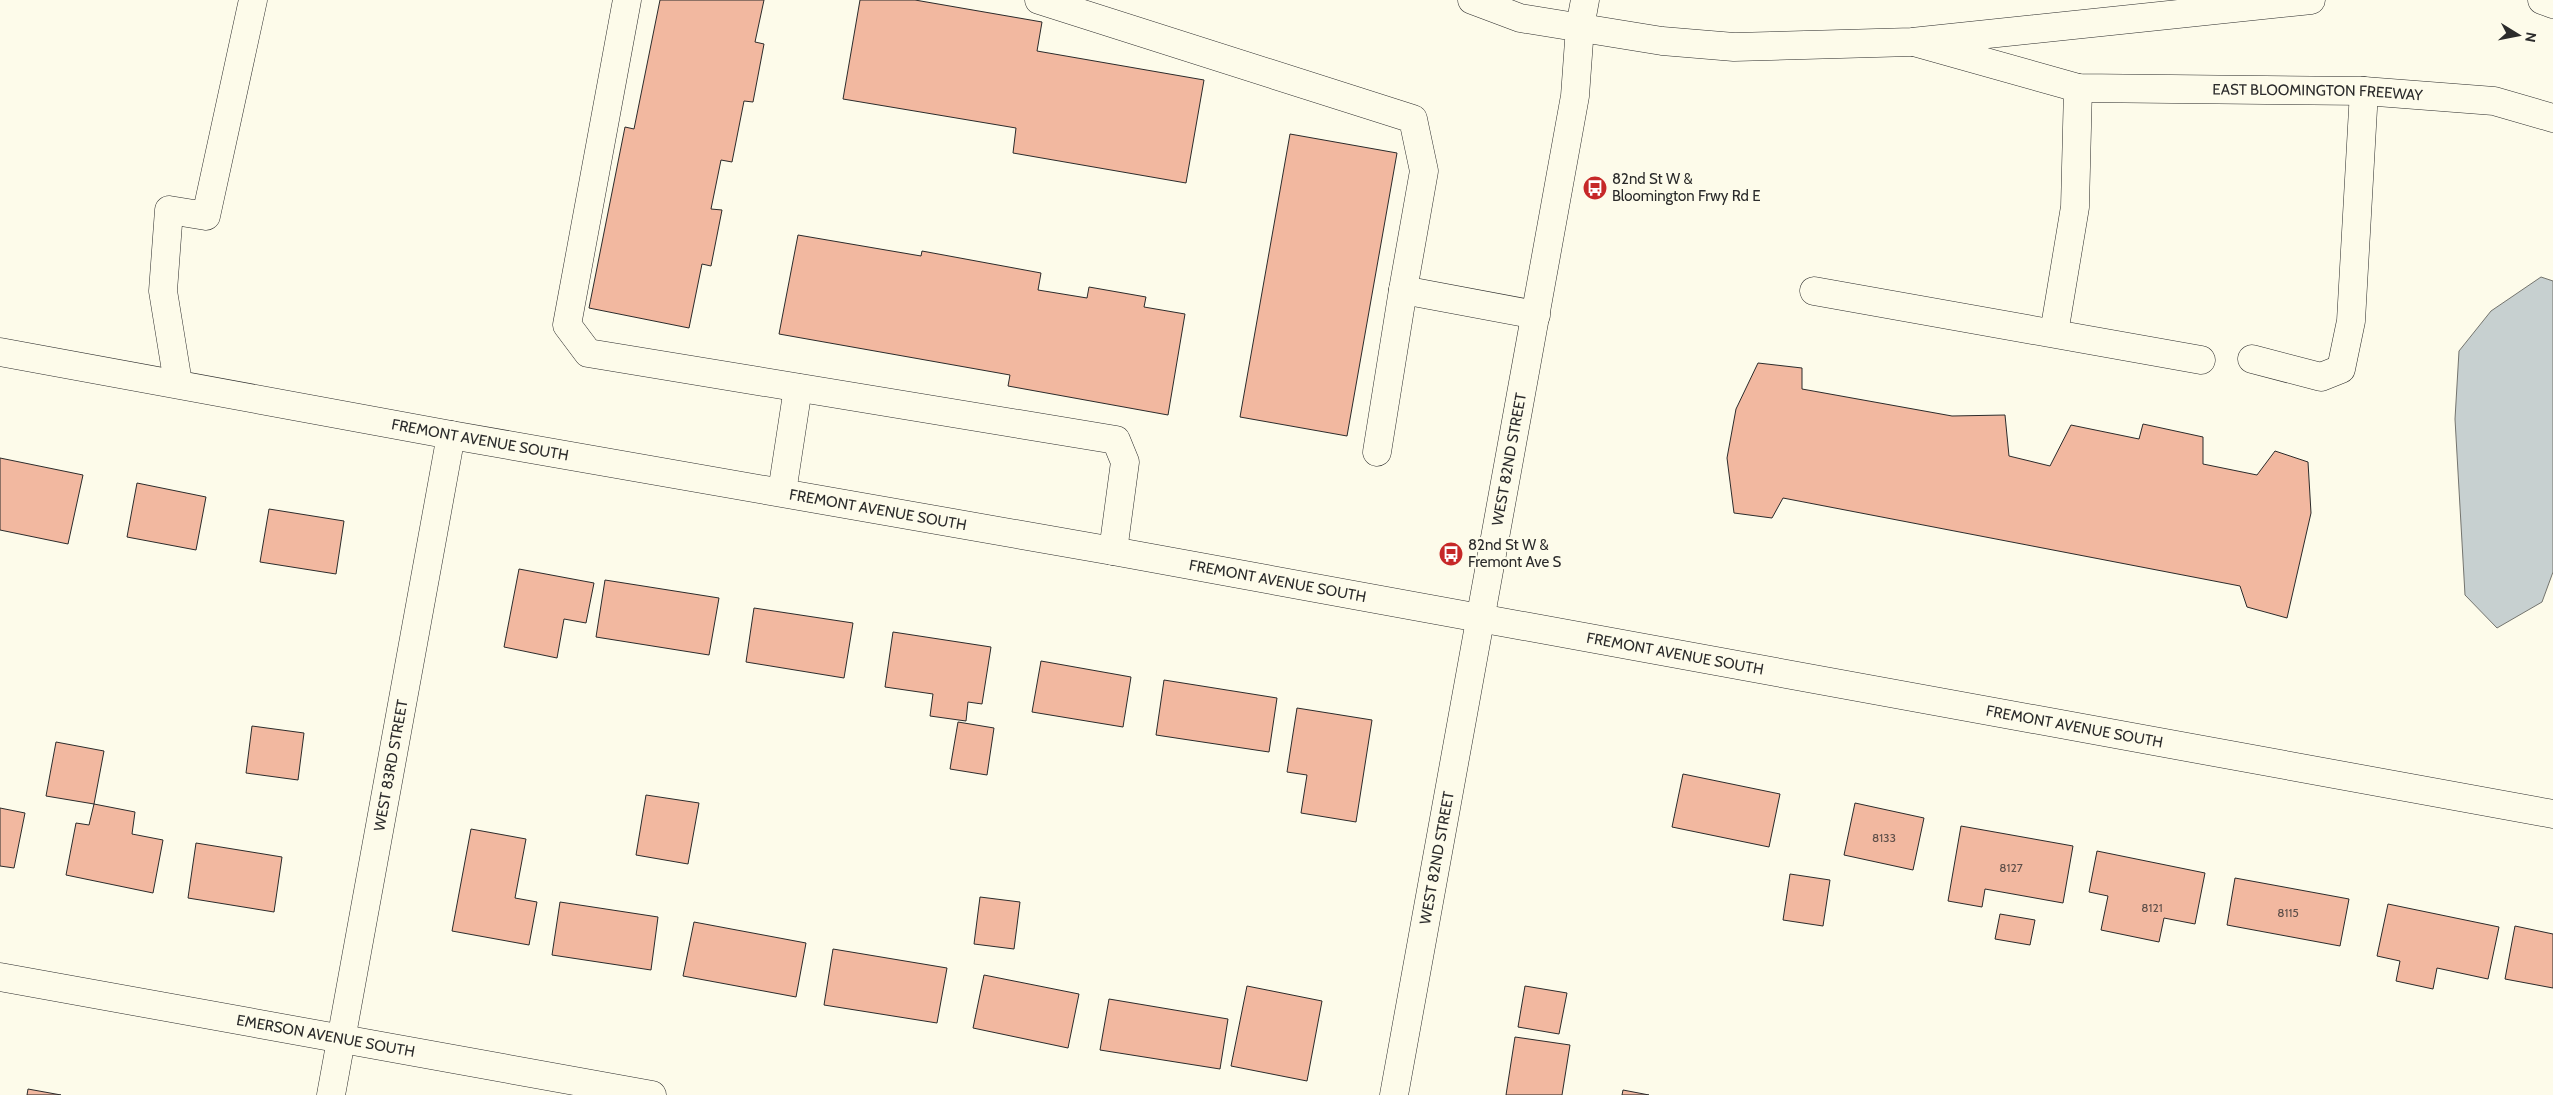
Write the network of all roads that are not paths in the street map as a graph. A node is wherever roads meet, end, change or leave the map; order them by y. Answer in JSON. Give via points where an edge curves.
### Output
{"nodes":[{"id":1,"x":253,"y":0,"type":"edge"},
{"id":2,"x":627,"y":0,"type":"edge"},
{"id":3,"x":1039,"y":0,"type":"edge"},
{"id":4,"x":1472,"y":0,"type":"edge"},
{"id":5,"x":1585,"y":0,"type":"edge"},
{"id":6,"x":2311,"y":0,"type":"edge"},
{"id":7,"x":2542,"y":0,"type":"edge"},
{"id":8,"x":2553,"y":4,"type":"edge"},
{"id":9,"x":1580,"y":27,"type":"junction"},
{"id":10,"x":1912,"y":42,"type":"junction"},
{"id":11,"x":2078,"y":88,"type":"junction"},
{"id":12,"x":2364,"y":91,"type":"junction"},
{"id":13,"x":2553,"y":118,"type":"edge"},
{"id":14,"x":1403,"y":290,"type":"junction"},
{"id":15,"x":1814,"y":291,"type":"dead end"},
{"id":16,"x":1536,"y":315,"type":"junction"},
{"id":17,"x":2054,"y":333,"type":"junction"},
{"id":18,"x":0,"y":352,"type":"edge"},
{"id":19,"x":2252,"y":359,"type":"dead end"},
{"id":20,"x":2201,"y":360,"type":"dead end"},
{"id":21,"x":178,"y":383,"type":"junction"},
{"id":22,"x":798,"y":388,"type":"junction"},
{"id":23,"x":451,"y":435,"type":"junction"},
{"id":24,"x":1377,"y":452,"type":"dead end"},
{"id":25,"x":782,"y":492,"type":"junction"},
{"id":26,"x":1113,"y":551,"type":"junction"},
{"id":27,"x":1481,"y":619,"type":"junction"},
{"id":28,"x":2553,"y":814,"type":"edge"},
{"id":29,"x":0,"y":977,"type":"edge"},
{"id":30,"x":341,"y":1038,"type":"junction"},
{"id":31,"x":331,"y":1095,"type":"edge"},
{"id":32,"x":652,"y":1095,"type":"edge"},
{"id":33,"x":1394,"y":1095,"type":"edge"}],
"edges":[{"from":1,"to":21,"type":"main road","via":[[206,216],[169,210],[163,291]]},
{"from":2,"to":22,"type":"main road","via":[[567,324],[588,353]]},
{"from":3,"to":14,"type":"main road","via":[[1413,119],[1424,172]]},
{"from":4,"to":9,"type":"main road","via":[[1520,18]]},
{"from":5,"to":9,"type":"main road","name":"WEST 82ND STREET"},
{"from":6,"to":10,"type":"main road"},
{"from":7,"to":8,"type":"main road"},
{"from":9,"to":10,"type":"main road","via":[[1662,41],[1734,46]]},
{"from":9,"to":16,"type":"main road","name":"WEST 82ND STREET","via":[[1575,96]]},
{"from":10,"to":11,"type":"main road","name":"EAST BLOOMINGTON FREEWAY"},
{"from":11,"to":12,"type":"main road","name":"EAST BLOOMINGTON FREEWAY"},
{"from":11,"to":17,"type":"main road","via":[[2075,207]]},
{"from":12,"to":13,"type":"main road","name":"EAST BLOOMINGTON FREEWAY","via":[[2494,100]]},
{"from":12,"to":19,"type":"main road","via":[[2352,321],[2341,369],[2321,377]]},
{"from":14,"to":16,"type":"main road"},
{"from":14,"to":24,"type":"main road"},
{"from":15,"to":17,"type":"main road"},
{"from":16,"to":27,"type":"main road","name":"WEST 82ND STREET"},
{"from":17,"to":20,"type":"main road"},
{"from":18,"to":21,"type":"main road","name":"FREMONT AVENUE SOUTH"},
{"from":21,"to":23,"type":"main road","name":"FREMONT AVENUE SOUTH"},
{"from":22,"to":25,"type":"main road"},
{"from":22,"to":26,"type":"main road","via":[[1116,440],[1125,462]]},
{"from":23,"to":25,"type":"main road","name":"FREMONT AVENUE SOUTH"},
{"from":23,"to":30,"type":"main road","name":"WEST 83RD STREET"},
{"from":25,"to":26,"type":"main road","name":"FREMONT AVENUE SOUTH"},
{"from":26,"to":27,"type":"main road","name":"FREMONT AVENUE SOUTH"},
{"from":27,"to":28,"type":"main road","name":"FREMONT AVENUE SOUTH"},
{"from":27,"to":33,"type":"main road","name":"WEST 82ND STREET"},
{"from":29,"to":30,"type":"main road","name":"EMERSON AVENUE SOUTH"},
{"from":30,"to":31,"type":"main road","name":"WEST 83RD STREET"},
{"from":30,"to":32,"type":"main road","name":"EMERSON AVENUE SOUTH"}]}
